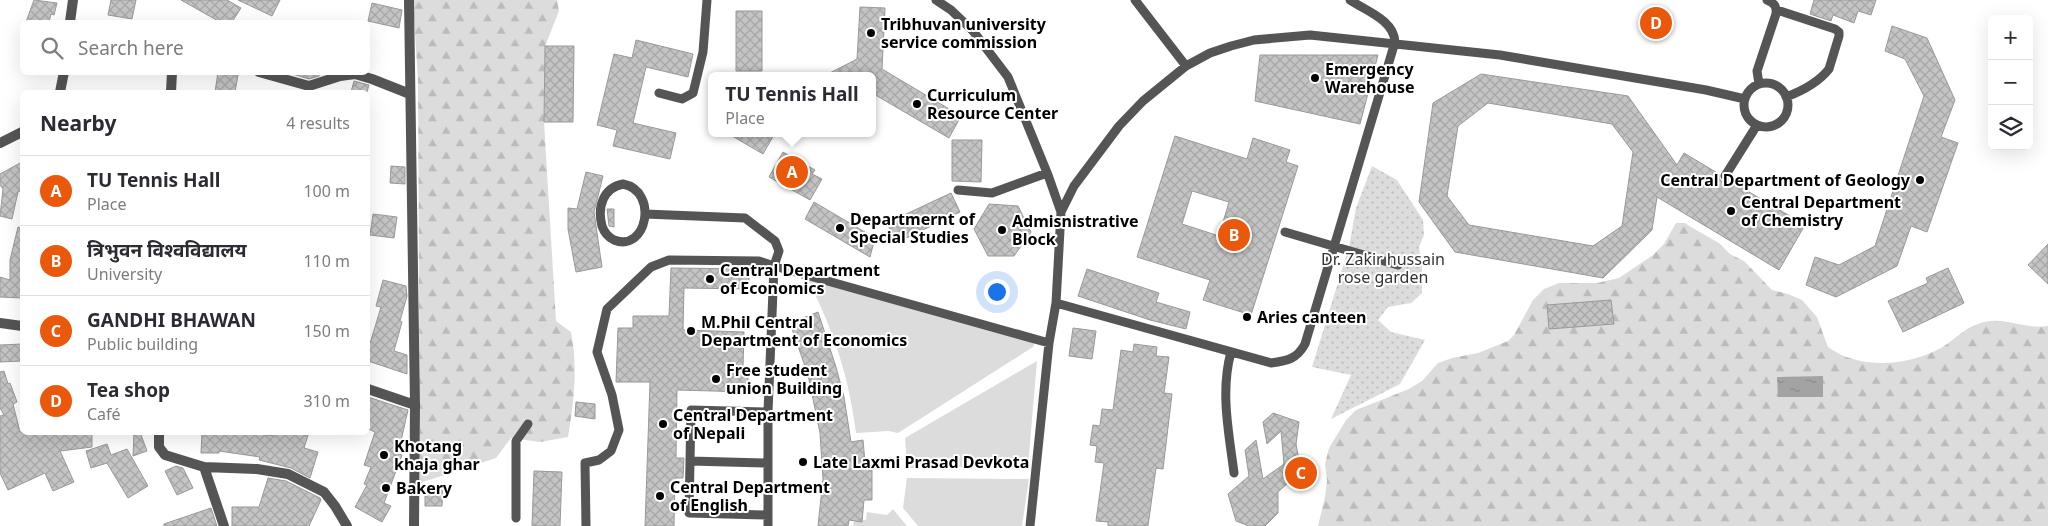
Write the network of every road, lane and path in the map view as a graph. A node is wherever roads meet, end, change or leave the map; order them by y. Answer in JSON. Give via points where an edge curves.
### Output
{"nodes":[{"id":1,"x":72,"y":0,"type":"edge"},
{"id":2,"x":409,"y":0,"type":"edge"},
{"id":3,"x":707,"y":0,"type":"edge"},
{"id":4,"x":936,"y":0,"type":"edge"},
{"id":5,"x":1135,"y":0,"type":"edge"},
{"id":6,"x":1350,"y":0,"type":"edge"},
{"id":7,"x":1767,"y":0,"type":"edge"},
{"id":8,"x":1776,"y":10,"type":"junction"},
{"id":9,"x":70,"y":20,"type":"edge"},
{"id":10,"x":1395,"y":42,"type":"junction"},
{"id":11,"x":1186,"y":66,"type":"junction"},
{"id":12,"x":63,"y":75,"type":"edge"},
{"id":13,"x":172,"y":75,"type":"edge"},
{"id":14,"x":270,"y":75,"type":"edge"},
{"id":15,"x":348,"y":75,"type":"edge"},
{"id":16,"x":358,"y":75,"type":"edge"},
{"id":17,"x":1759,"y":84,"type":"junction"},
{"id":18,"x":60,"y":90,"type":"edge"},
{"id":19,"x":171,"y":90,"type":"edge"},
{"id":20,"x":659,"y":93,"type":"dead end"},
{"id":21,"x":410,"y":94,"type":"junction"},
{"id":22,"x":1786,"y":97,"type":"junction"},
{"id":23,"x":1745,"y":98,"type":"junction"},
{"id":24,"x":1757,"y":124,"type":"junction"},
{"id":25,"x":20,"y":133,"type":"edge"},
{"id":26,"x":0,"y":142,"type":"edge"},
{"id":27,"x":1047,"y":173,"type":"junction"},
{"id":28,"x":1725,"y":176,"type":"dead end"},
{"id":29,"x":958,"y":190,"type":"dead end"},
{"id":30,"x":1060,"y":212,"type":"junction"},
{"id":31,"x":645,"y":214,"type":"junction"},
{"id":32,"x":1285,"y":232,"type":"dead end"},
{"id":33,"x":1334,"y":246,"type":"junction"},
{"id":34,"x":1398,"y":265,"type":"dead end"},
{"id":35,"x":774,"y":266,"type":"junction"},
{"id":36,"x":1056,"y":304,"type":"junction"},
{"id":37,"x":0,"y":323,"type":"edge"},
{"id":38,"x":20,"y":326,"type":"edge"},
{"id":39,"x":1049,"y":343,"type":"junction"},
{"id":40,"x":1231,"y":352,"type":"junction"},
{"id":41,"x":370,"y":390,"type":"edge"},
{"id":42,"x":415,"y":404,"type":"junction"},
{"id":43,"x":768,"y":412,"type":"junction"},
{"id":44,"x":528,"y":424,"type":"dead end"},
{"id":45,"x":159,"y":435,"type":"edge"},
{"id":46,"x":690,"y":460,"type":"junction"},
{"id":47,"x":767,"y":463,"type":"junction"},
{"id":48,"x":204,"y":468,"type":"junction"},
{"id":49,"x":1234,"y":473,"type":"dead end"},
{"id":50,"x":768,"y":515,"type":"junction"},
{"id":51,"x":516,"y":518,"type":"dead end"},
{"id":52,"x":224,"y":526,"type":"edge"},
{"id":53,"x":347,"y":526,"type":"edge"},
{"id":54,"x":414,"y":526,"type":"edge"},
{"id":55,"x":586,"y":526,"type":"edge"},
{"id":56,"x":768,"y":526,"type":"edge"},
{"id":57,"x":1030,"y":526,"type":"edge"}],
"edges":[{"from":1,"to":9,"type":"street"},
{"from":2,"to":21,"type":"street"},
{"from":3,"to":20,"type":"lane","via":[[703,52],[693,93],[682,98]]},
{"from":4,"to":27,"type":"lane","via":[[973,31],[1008,77]]},
{"from":5,"to":11,"type":"lane"},
{"from":6,"to":10,"type":"lane","via":[[1383,20],[1392,30]]},
{"from":7,"to":8,"type":"lane"},
{"from":8,"to":17,"type":"lane","via":[[1757,70]]},
{"from":8,"to":22,"type":"lane","via":[[1835,29],[1840,36],[1829,70],[1803,91]]},
{"from":10,"to":11,"type":"lane","via":[[1310,35],[1283,37],[1231,46]]},
{"from":10,"to":23,"type":"lane","via":[[1570,66]]},
{"from":10,"to":33,"type":"lane"},
{"from":11,"to":30,"type":"lane","via":[[1143,101],[1119,126],[1074,186]]},
{"from":12,"to":18,"type":"street"},
{"from":13,"to":19,"type":"street"},
{"from":14,"to":15,"type":"street","via":[[309,86]]},
{"from":16,"to":21,"type":"street"},
{"from":17,"to":22,"type":"lane","via":[[1773,84]]},
{"from":17,"to":23,"type":"lane"},
{"from":21,"to":42,"type":"street"},
{"from":22,"to":24,"type":"lane","via":[[1788,107],[1781,120],[1768,126]]},
{"from":23,"to":24,"type":"lane","via":[[1745,112]]},
{"from":24,"to":28,"type":"lane"},
{"from":25,"to":26,"type":"street"},
{"from":27,"to":29,"type":"lane","via":[[992,193]]},
{"from":27,"to":30,"type":"lane"},
{"from":30,"to":36,"type":"lane"},
{"from":31,"to":31,"type":"lane","via":[[644,201],[636,189],[623,184],[610,189],[602,201],[601,223],[614,240],[628,241],[639,234]]},
{"from":31,"to":35,"type":"lane","via":[[745,218],[775,241],[779,251]]},
{"from":32,"to":33,"type":"lane"},
{"from":33,"to":34,"type":"lane"},
{"from":33,"to":40,"type":"lane","via":[[1300,353],[1289,360],[1271,363]]},
{"from":35,"to":39,"type":"lane"},
{"from":35,"to":43,"type":"lane"},
{"from":35,"to":55,"type":"lane","via":[[759,261],[669,260],[651,267],[607,309],[598,352],[619,430],[610,451],[599,460],[585,463]]},
{"from":36,"to":39,"type":"lane"},
{"from":36,"to":40,"type":"lane"},
{"from":37,"to":38,"type":"street"},
{"from":39,"to":57,"type":"lane"},
{"from":40,"to":49,"type":"lane","via":[[1225,394]]},
{"from":41,"to":42,"type":"street"},
{"from":42,"to":54,"type":"street"},
{"from":43,"to":46,"type":"lane","via":[[691,410]]},
{"from":43,"to":47,"type":"lane"},
{"from":44,"to":51,"type":"lane","via":[[516,441]]},
{"from":45,"to":48,"type":"street","via":[[159,447],[165,455]]},
{"from":46,"to":47,"type":"lane"},
{"from":46,"to":50,"type":"lane","via":[[689,513]]},
{"from":47,"to":50,"type":"lane"},
{"from":48,"to":52,"type":"street"},
{"from":48,"to":53,"type":"street","via":[[257,468],[288,474],[324,492]]},
{"from":50,"to":56,"type":"lane"}]}
